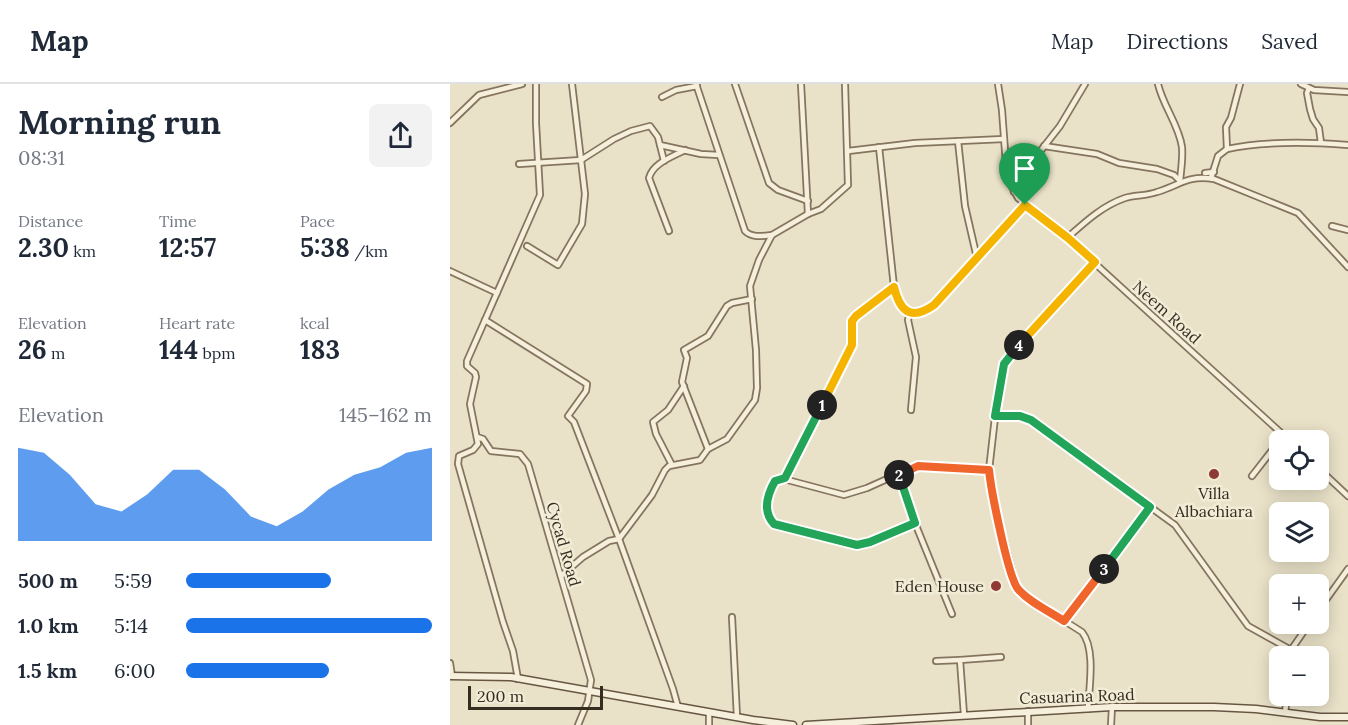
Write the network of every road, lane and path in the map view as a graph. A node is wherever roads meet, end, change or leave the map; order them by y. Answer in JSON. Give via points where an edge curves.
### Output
{"nodes":[{"id":1,"x":522,"y":84,"type":"edge"},
{"id":2,"x":536,"y":84,"type":"edge"},
{"id":3,"x":572,"y":84,"type":"edge"},
{"id":4,"x":735,"y":84,"type":"edge"},
{"id":5,"x":801,"y":84,"type":"edge"},
{"id":6,"x":845,"y":84,"type":"edge"},
{"id":7,"x":998,"y":84,"type":"edge"},
{"id":8,"x":1085,"y":84,"type":"edge"},
{"id":9,"x":1158,"y":84,"type":"edge"},
{"id":10,"x":1239,"y":84,"type":"edge"},
{"id":11,"x":1301,"y":84,"type":"edge"},
{"id":12,"x":697,"y":85,"type":"edge"},
{"id":13,"x":1309,"y":88,"type":"junction"},
{"id":14,"x":1348,"y":92,"type":"edge"},
{"id":15,"x":662,"y":98,"type":"dead end"},
{"id":16,"x":450,"y":123,"type":"edge"},
{"id":17,"x":1004,"y":139,"type":"junction"},
{"id":18,"x":958,"y":141,"type":"junction"},
{"id":19,"x":1321,"y":143,"type":"junction"},
{"id":20,"x":660,"y":145,"type":"junction"},
{"id":21,"x":1348,"y":145,"type":"edge"},
{"id":22,"x":1044,"y":146,"type":"junction"},
{"id":23,"x":879,"y":147,"type":"junction"},
{"id":24,"x":1227,"y":149,"type":"junction"},
{"id":25,"x":685,"y":150,"type":"junction"},
{"id":26,"x":848,"y":151,"type":"junction"},
{"id":27,"x":719,"y":155,"type":"junction"},
{"id":28,"x":581,"y":160,"type":"junction"},
{"id":29,"x":664,"y":161,"type":"junction"},
{"id":30,"x":538,"y":162,"type":"junction"},
{"id":31,"x":519,"y":164,"type":"dead end"},
{"id":32,"x":1215,"y":172,"type":"junction"},
{"id":33,"x":1205,"y":173,"type":"dead end"},
{"id":34,"x":1211,"y":178,"type":"junction"},
{"id":35,"x":1180,"y":181,"type":"junction"},
{"id":36,"x":1014,"y":192,"type":"junction"},
{"id":37,"x":808,"y":201,"type":"junction"},
{"id":38,"x":1025,"y":205,"type":"junction"},
{"id":39,"x":1310,"y":212,"type":"dead end"},
{"id":40,"x":808,"y":214,"type":"junction"},
{"id":41,"x":1304,"y":219,"type":"junction"},
{"id":42,"x":1332,"y":226,"type":"dead end"},
{"id":43,"x":1348,"y":230,"type":"edge"},
{"id":44,"x":669,"y":231,"type":"dead end"},
{"id":45,"x":772,"y":235,"type":"junction"},
{"id":46,"x":1068,"y":238,"type":"junction"},
{"id":47,"x":527,"y":246,"type":"dead end"},
{"id":48,"x":977,"y":258,"type":"junction"},
{"id":49,"x":1095,"y":262,"type":"junction"},
{"id":50,"x":1348,"y":267,"type":"edge"},
{"id":51,"x":450,"y":271,"type":"edge"},
{"id":52,"x":894,"y":287,"type":"junction"},
{"id":53,"x":497,"y":293,"type":"junction"},
{"id":54,"x":752,"y":299,"type":"junction"},
{"id":55,"x":910,"y":312,"type":"junction"},
{"id":56,"x":485,"y":320,"type":"junction"},
{"id":57,"x":684,"y":386,"type":"junction"},
{"id":58,"x":910,"y":410,"type":"dead end"},
{"id":59,"x":995,"y":416,"type":"junction"},
{"id":60,"x":1279,"y":430,"type":"edge"},
{"id":61,"x":477,"y":437,"type":"junction"},
{"id":62,"x":708,"y":449,"type":"junction"},
{"id":63,"x":1269,"y":454,"type":"edge"},
{"id":64,"x":672,"y":465,"type":"junction"},
{"id":65,"x":989,"y":470,"type":"junction"},
{"id":66,"x":898,"y":474,"type":"junction"},
{"id":67,"x":1252,"y":476,"type":"dead end"},
{"id":68,"x":785,"y":478,"type":"junction"},
{"id":69,"x":1329,"y":478,"type":"edge"},
{"id":70,"x":1348,"y":496,"type":"edge"},
{"id":71,"x":1150,"y":507,"type":"junction"},
{"id":72,"x":915,"y":523,"type":"junction"},
{"id":73,"x":619,"y":539,"type":"junction"},
{"id":74,"x":1348,"y":569,"type":"edge"},
{"id":75,"x":561,"y":576,"type":"junction"},
{"id":76,"x":1329,"y":595,"type":"edge"},
{"id":77,"x":952,"y":614,"type":"dead end"},
{"id":78,"x":732,"y":617,"type":"dead end"},
{"id":79,"x":1064,"y":621,"type":"junction"},
{"id":80,"x":1284,"y":646,"type":"edge"},
{"id":81,"x":1001,"y":657,"type":"dead end"},
{"id":82,"x":960,"y":660,"type":"junction"},
{"id":83,"x":936,"y":661,"type":"dead end"},
{"id":84,"x":450,"y":663,"type":"edge"},
{"id":85,"x":451,"y":676,"type":"edge"},
{"id":86,"x":518,"y":679,"type":"junction"},
{"id":87,"x":590,"y":692,"type":"junction"},
{"id":88,"x":1286,"y":706,"type":"edge"},
{"id":89,"x":678,"y":707,"type":"junction"},
{"id":90,"x":1112,"y":707,"type":"junction"},
{"id":91,"x":1088,"y":708,"type":"junction"},
{"id":92,"x":1028,"y":711,"type":"junction"},
{"id":93,"x":709,"y":712,"type":"junction"},
{"id":94,"x":1285,"y":712,"type":"junction"},
{"id":95,"x":964,"y":715,"type":"junction"},
{"id":96,"x":737,"y":717,"type":"junction"},
{"id":97,"x":1320,"y":717,"type":"junction"},
{"id":98,"x":1348,"y":717,"type":"edge"},
{"id":99,"x":846,"y":724,"type":"edge"},
{"id":100,"x":578,"y":725,"type":"edge"},
{"id":101,"x":709,"y":725,"type":"edge"},
{"id":102,"x":793,"y":725,"type":"edge"},
{"id":103,"x":806,"y":725,"type":"edge"},
{"id":104,"x":1028,"y":725,"type":"edge"},
{"id":105,"x":1111,"y":725,"type":"edge"},
{"id":106,"x":1318,"y":725,"type":"edge"}],
"edges":[{"from":1,"to":16,"type":"street","via":[[479,95]]},
{"from":2,"to":30,"type":"street"},
{"from":3,"to":28,"type":"street"},
{"from":4,"to":37,"type":"street","via":[[769,183]]},
{"from":5,"to":37,"type":"street"},
{"from":6,"to":26,"type":"street"},
{"from":7,"to":17,"type":"street"},
{"from":8,"to":22,"type":"street"},
{"from":9,"to":35,"type":"street","via":[[1182,148]]},
{"from":10,"to":24,"type":"street","via":[[1226,126]]},
{"from":11,"to":13,"type":"street"},
{"from":12,"to":15,"type":"street"},
{"from":12,"to":27,"type":"street"},
{"from":13,"to":14,"type":"street"},
{"from":13,"to":19,"type":"street","via":[[1310,109]]},
{"from":17,"to":18,"type":"street"},
{"from":17,"to":36,"type":"street","via":[[1007,178]]},
{"from":18,"to":23,"type":"street"},
{"from":18,"to":48,"type":"street","via":[[965,206]]},
{"from":19,"to":21,"type":"street"},
{"from":19,"to":24,"type":"street"},
{"from":20,"to":25,"type":"street"},
{"from":20,"to":28,"type":"street","via":[[650,126],[614,139]]},
{"from":20,"to":29,"type":"street"},
{"from":22,"to":35,"type":"street","via":[[1157,169]]},
{"from":22,"to":36,"type":"street"},
{"from":23,"to":26,"type":"street"},
{"from":23,"to":52,"type":"street"},
{"from":24,"to":32,"type":"street","via":[[1218,156]]},
{"from":25,"to":27,"type":"street"},
{"from":25,"to":29,"type":"street"},
{"from":26,"to":40,"type":"street","via":[[848,185],[823,208]]},
{"from":27,"to":45,"type":"street","via":[[746,231],[756,236]]},
{"from":28,"to":30,"type":"street"},
{"from":28,"to":47,"type":"street","via":[[585,194],[582,224],[558,265]]},
{"from":29,"to":44,"type":"street","via":[[649,178]]},
{"from":30,"to":31,"type":"street"},
{"from":30,"to":53,"type":"street","via":[[540,195]]},
{"from":32,"to":33,"type":"street"},
{"from":32,"to":34,"type":"street"},
{"from":34,"to":35,"type":"street"},
{"from":34,"to":41,"type":"street","via":[[1298,213]]},
{"from":35,"to":46,"type":"street","via":[[1154,193],[1119,200],[1097,212]]},
{"from":36,"to":38,"type":"street","name":"Neem Road"},
{"from":37,"to":40,"type":"street"},
{"from":38,"to":46,"type":"street","name":"Neem Road"},
{"from":38,"to":48,"type":"street"},
{"from":39,"to":41,"type":"street"},
{"from":40,"to":45,"type":"street"},
{"from":41,"to":50,"type":"street"},
{"from":42,"to":43,"type":"street"},
{"from":45,"to":54,"type":"street","via":[[753,270]]},
{"from":46,"to":49,"type":"street","name":"Neem Road"},
{"from":48,"to":55,"type":"street","via":[[934,305],[923,312]]},
{"from":49,"to":59,"type":"street","via":[[1009,355],[1002,371]]},
{"from":49,"to":60,"type":"street","name":"Neem Road"},
{"from":51,"to":53,"type":"street"},
{"from":52,"to":55,"type":"street","via":[[898,304]]},
{"from":52,"to":68,"type":"street","via":[[852,321],[852,345]]},
{"from":53,"to":56,"type":"street"},
{"from":54,"to":57,"type":"street","via":[[727,306],[708,336],[684,350]]},
{"from":54,"to":62,"type":"street","via":[[755,400],[727,439]]},
{"from":55,"to":58,"type":"street","via":[[908,320],[916,357]]},
{"from":56,"to":61,"type":"street","via":[[467,364],[476,377],[470,404]]},
{"from":56,"to":73,"type":"street","via":[[587,384],[568,416],[574,422]]},
{"from":57,"to":62,"type":"street"},
{"from":57,"to":64,"type":"street","via":[[669,410],[653,422]]},
{"from":59,"to":65,"type":"street"},
{"from":59,"to":71,"type":"street","via":[[1031,420]]},
{"from":61,"to":75,"type":"street","name":"Cycad Road","via":[[491,451],[514,453],[525,459]]},
{"from":61,"to":86,"type":"street","via":[[476,448],[459,456],[458,464]]},
{"from":62,"to":64,"type":"street","via":[[700,460]]},
{"from":63,"to":67,"type":"street"},
{"from":64,"to":73,"type":"street"},
{"from":65,"to":66,"type":"street","via":[[918,466]]},
{"from":65,"to":79,"type":"street","via":[[1016,586]]},
{"from":66,"to":68,"type":"street","via":[[844,495]]},
{"from":66,"to":72,"type":"street"},
{"from":68,"to":72,"type":"street","via":[[775,481],[766,508],[769,518],[778,526],[857,545]]},
{"from":69,"to":70,"type":"street"},
{"from":71,"to":79,"type":"street"},
{"from":71,"to":80,"type":"street","via":[[1182,532],[1248,626]]},
{"from":72,"to":77,"type":"street"},
{"from":73,"to":75,"type":"street","via":[[583,557]]},
{"from":73,"to":89,"type":"street"},
{"from":74,"to":76,"type":"street"},
{"from":75,"to":87,"type":"street","name":"Cycad Road","via":[[589,671]]},
{"from":78,"to":96,"type":"street"},
{"from":79,"to":91,"type":"street","via":[[1082,632],[1088,642]]},
{"from":81,"to":82,"type":"street"},
{"from":82,"to":83,"type":"street"},
{"from":82,"to":95,"type":"street"},
{"from":84,"to":85,"type":"street"},
{"from":85,"to":86,"type":"street","via":[[498,675]]},
{"from":86,"to":87,"type":"street"},
{"from":87,"to":89,"type":"street"},
{"from":87,"to":100,"type":"street"},
{"from":88,"to":94,"type":"street"},
{"from":89,"to":93,"type":"street"},
{"from":90,"to":91,"type":"street","name":"Casuarina Road"},
{"from":90,"to":94,"type":"street","name":"Casuarina Road"},
{"from":90,"to":105,"type":"street"},
{"from":91,"to":92,"type":"street","name":"Casuarina Road"},
{"from":92,"to":95,"type":"street","name":"Casuarina Road"},
{"from":92,"to":104,"type":"street"},
{"from":93,"to":96,"type":"street"},
{"from":93,"to":101,"type":"street"},
{"from":94,"to":97,"type":"street","name":"Casuarina Road"},
{"from":95,"to":99,"type":"street","name":"Casuarina Road"},
{"from":96,"to":102,"type":"street"},
{"from":97,"to":98,"type":"street","name":"Casuarina Road"},
{"from":97,"to":106,"type":"street"},
{"from":99,"to":103,"type":"street","name":"Casuarina Road"}]}
